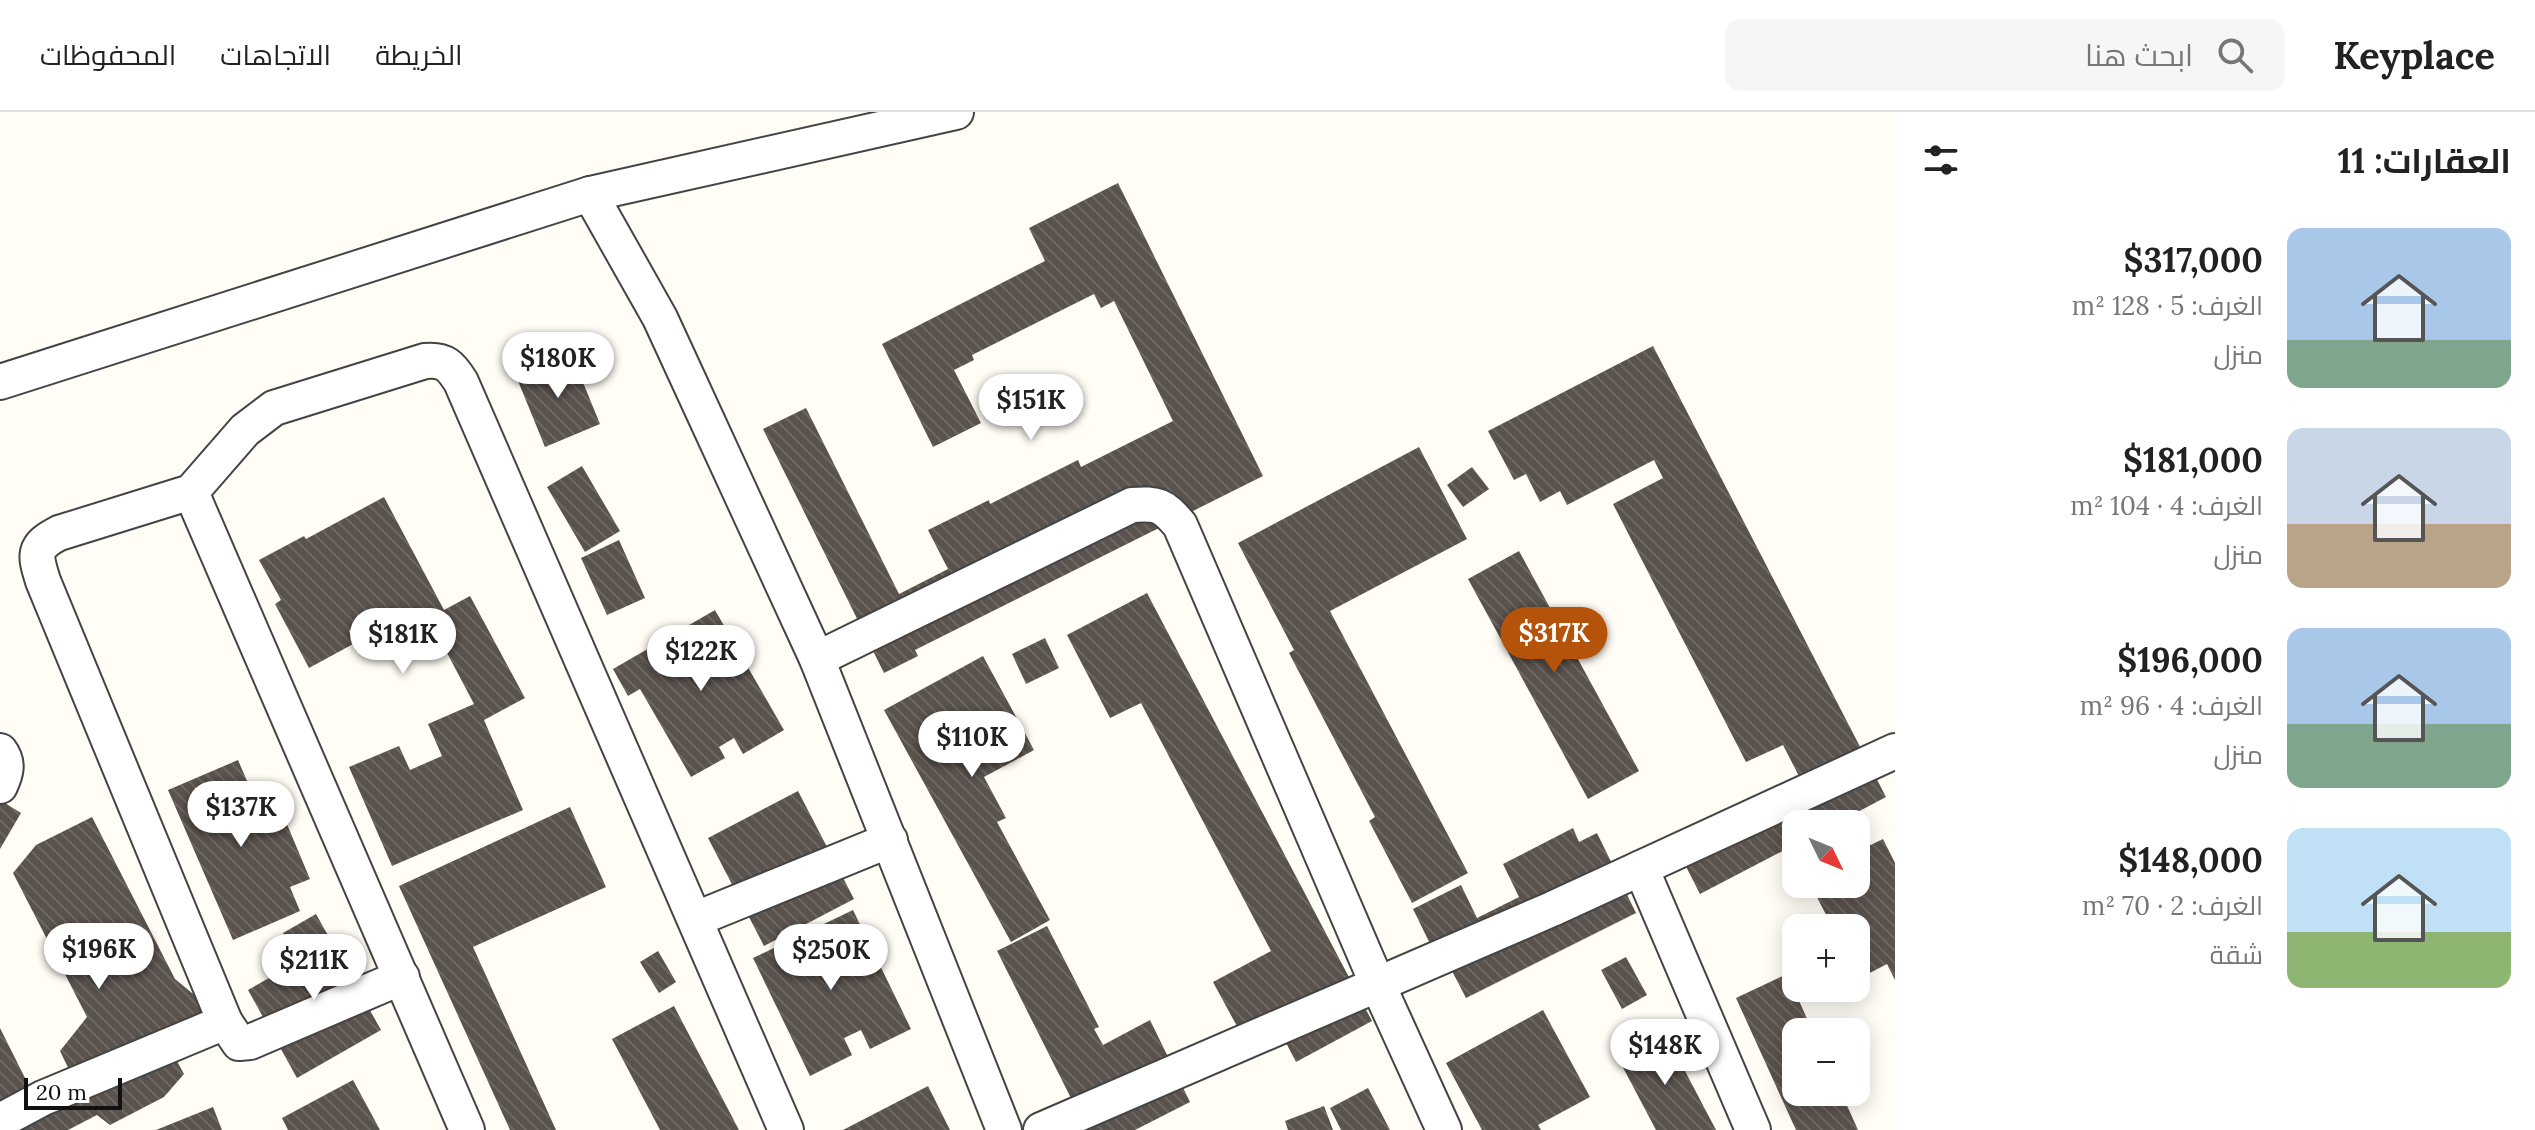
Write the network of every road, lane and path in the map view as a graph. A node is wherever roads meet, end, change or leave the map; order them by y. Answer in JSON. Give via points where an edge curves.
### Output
{"nodes":[{"id":1,"x":956,"y":112,"type":"edge"},
{"id":2,"x":590,"y":194,"type":"junction"},
{"id":3,"x":0,"y":382,"type":"edge"},
{"id":4,"x":191,"y":492,"type":"junction"},
{"id":5,"x":817,"y":659,"type":"junction"},
{"id":6,"x":0,"y":751,"type":"edge"},
{"id":7,"x":1895,"y":751,"type":"edge"},
{"id":8,"x":0,"y":786,"type":"edge"},
{"id":9,"x":890,"y":840,"type":"junction"},
{"id":10,"x":1641,"y":868,"type":"junction"},
{"id":11,"x":696,"y":919,"type":"junction"},
{"id":12,"x":402,"y":977,"type":"junction"},
{"id":13,"x":1377,"y":983,"type":"junction"},
{"id":14,"x":225,"y":1022,"type":"junction"},
{"id":15,"x":0,"y":1121,"type":"edge"},
{"id":16,"x":467,"y":1130,"type":"edge"},
{"id":17,"x":786,"y":1130,"type":"edge"},
{"id":18,"x":1004,"y":1130,"type":"edge"},
{"id":19,"x":1041,"y":1130,"type":"edge"},
{"id":20,"x":1444,"y":1130,"type":"edge"},
{"id":21,"x":1753,"y":1130,"type":"edge"}],
"edges":[{"from":1,"to":2,"type":"street"},
{"from":2,"to":3,"type":"street"},
{"from":2,"to":5,"type":"street","via":[[660,318]]},
{"from":4,"to":11,"type":"street","via":[[245,430],[274,408],[425,361],[439,360],[451,367]]},
{"from":4,"to":12,"type":"street"},
{"from":4,"to":14,"type":"street","via":[[59,533],[45,540],[36,559]]},
{"from":5,"to":9,"type":"street"},
{"from":5,"to":13,"type":"street","via":[[1132,505],[1166,509],[1180,525]]},
{"from":6,"to":8,"type":"street","via":[[6,762]]},
{"from":7,"to":10,"type":"street"},
{"from":9,"to":11,"type":"street"},
{"from":9,"to":18,"type":"street"},
{"from":10,"to":13,"type":"street"},
{"from":10,"to":21,"type":"street"},
{"from":11,"to":17,"type":"street"},
{"from":12,"to":14,"type":"street","via":[[250,1042],[239,1043]]},
{"from":12,"to":16,"type":"street"},
{"from":13,"to":19,"type":"street"},
{"from":13,"to":20,"type":"street"},
{"from":14,"to":15,"type":"street"}]}
